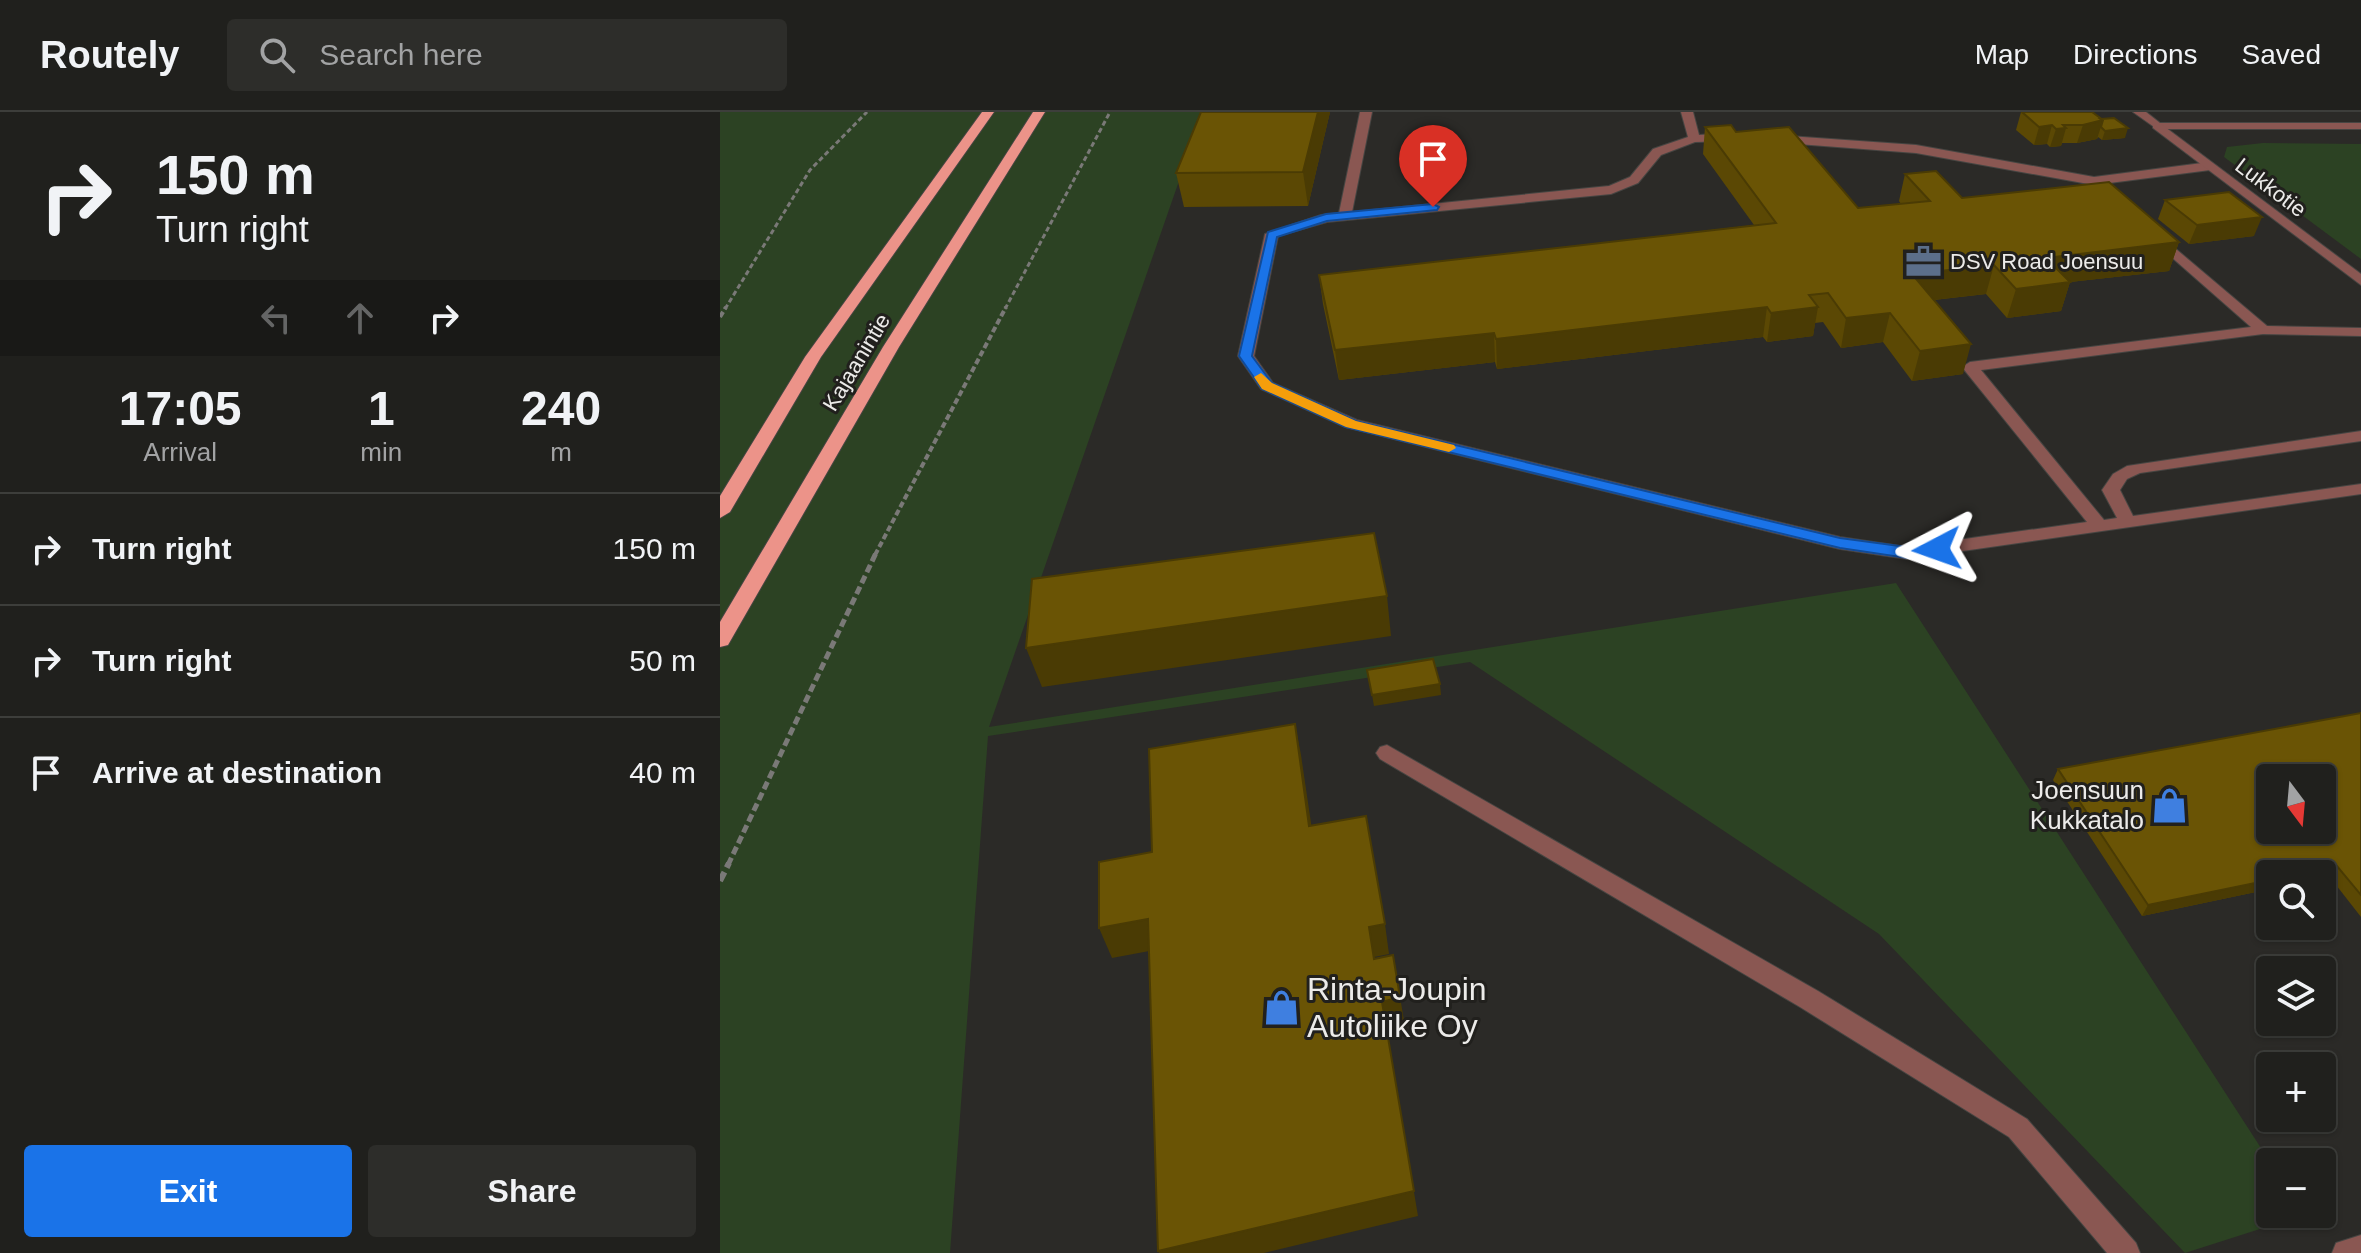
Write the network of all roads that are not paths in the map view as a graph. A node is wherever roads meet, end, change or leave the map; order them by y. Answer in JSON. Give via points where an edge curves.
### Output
{"nodes":[{"id":1,"x":988,"y":112,"type":"edge"},
{"id":2,"x":1039,"y":112,"type":"edge"},
{"id":3,"x":1366,"y":112,"type":"edge"},
{"id":4,"x":1687,"y":112,"type":"edge"},
{"id":5,"x":2139,"y":112,"type":"edge"},
{"id":6,"x":2157,"y":126,"type":"junction"},
{"id":7,"x":2361,"y":126,"type":"edge"},
{"id":8,"x":1694,"y":139,"type":"junction"},
{"id":9,"x":2210,"y":166,"type":"junction"},
{"id":10,"x":1345,"y":216,"type":"junction"},
{"id":11,"x":2150,"y":231,"type":"edge"},
{"id":12,"x":2361,"y":281,"type":"edge"},
{"id":13,"x":2263,"y":330,"type":"junction"},
{"id":14,"x":2361,"y":332,"type":"edge"},
{"id":15,"x":2361,"y":436,"type":"edge"},
{"id":16,"x":2361,"y":489,"type":"edge"},
{"id":17,"x":720,"y":512,"type":"edge"},
{"id":18,"x":2128,"y":523,"type":"junction"},
{"id":19,"x":2100,"y":526,"type":"junction"},
{"id":20,"x":720,"y":640,"type":"edge"},
{"id":21,"x":1387,"y":753,"type":"dead end"},
{"id":22,"x":2361,"y":1249,"type":"edge"},
{"id":23,"x":2126,"y":1253,"type":"edge"},
{"id":24,"x":2346,"y":1253,"type":"edge"}],
"edges":[{"from":1,"to":17,"type":"highway","name":"Kajaanintie","via":[[813,357]]},
{"from":2,"to":20,"type":"highway","name":"Kajaanintie","via":[[891,347]]},
{"from":3,"to":10,"type":"street"},
{"from":4,"to":8,"type":"street"},
{"from":5,"to":6,"type":"street","name":"Lukkotie"},
{"from":6,"to":7,"type":"street"},
{"from":6,"to":9,"type":"street","name":"Lukkotie"},
{"from":8,"to":9,"type":"street","via":[[1747,137],[1916,149],[2100,186]]},
{"from":8,"to":10,"type":"street","via":[[1657,152],[1634,180],[1611,190]]},
{"from":9,"to":12,"type":"street","name":"Lukkotie"},
{"from":10,"to":19,"type":"street","via":[[1272,234],[1246,356],[1267,386],[1351,424],[1840,543],[1907,553]]},
{"from":11,"to":13,"type":"street"},
{"from":13,"to":14,"type":"street"},
{"from":13,"to":19,"type":"street","via":[[1970,367]]},
{"from":15,"to":18,"type":"street","via":[[2125,472],[2111,490]]},
{"from":16,"to":18,"type":"street"},
{"from":18,"to":19,"type":"street"},
{"from":21,"to":23,"type":"street","via":[[1809,999],[2018,1128]]},
{"from":22,"to":24,"type":"street"}]}
